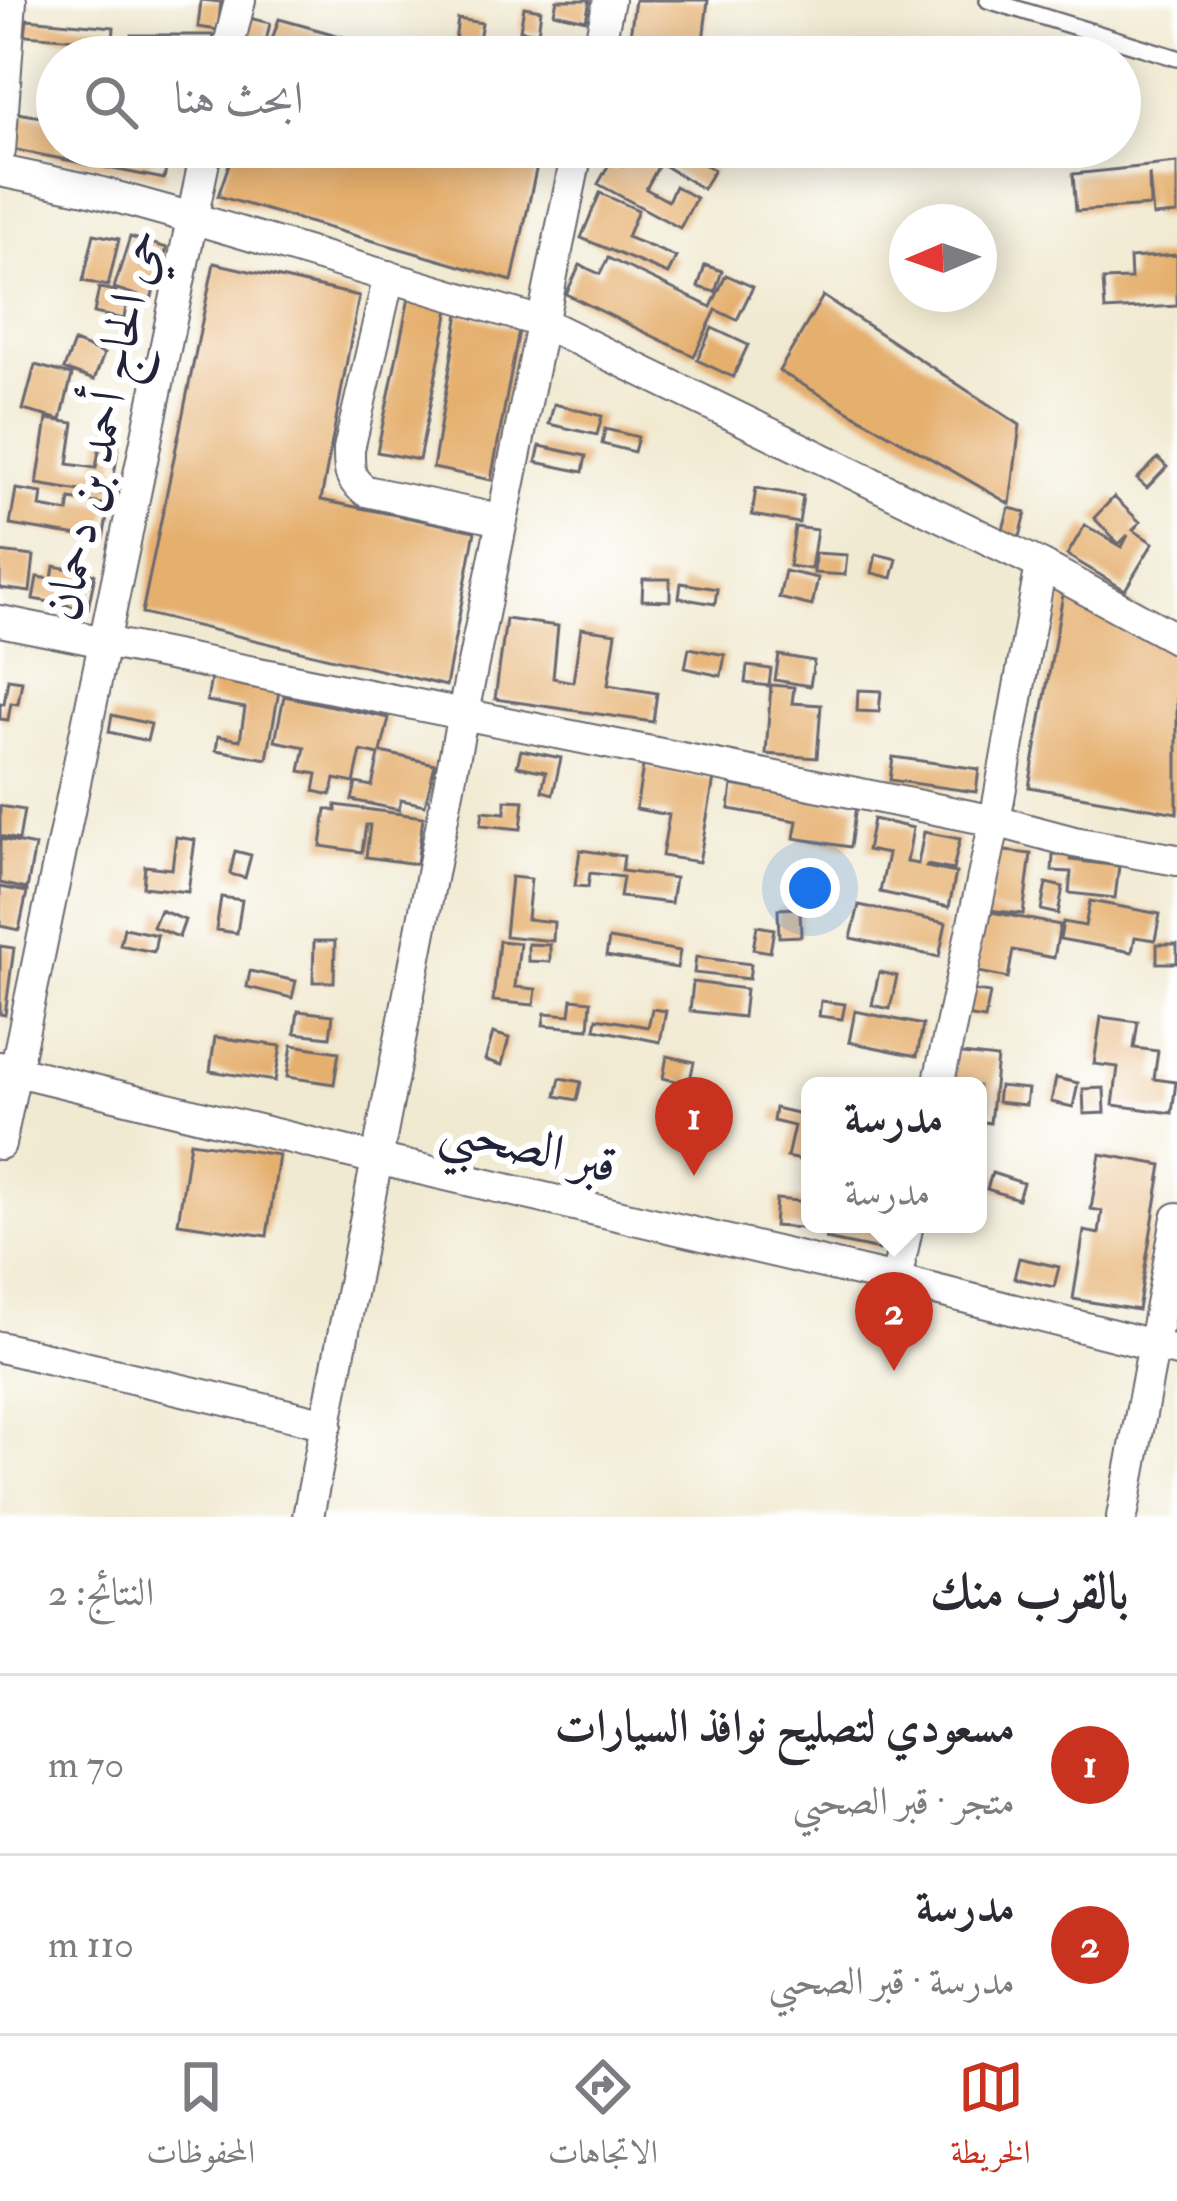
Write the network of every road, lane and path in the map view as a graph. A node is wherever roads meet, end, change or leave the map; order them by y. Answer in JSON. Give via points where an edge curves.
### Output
{"nodes":[{"id":1,"x":11,"y":0,"type":"edge"},
{"id":2,"x":240,"y":0,"type":"edge"},
{"id":3,"x":609,"y":0,"type":"edge"},
{"id":4,"x":988,"y":0,"type":"edge"},
{"id":5,"x":231,"y":36,"type":"edge"},
{"id":6,"x":601,"y":36,"type":"edge"},
{"id":7,"x":1105,"y":36,"type":"edge"},
{"id":8,"x":1141,"y":47,"type":"edge"},
{"id":9,"x":1177,"y":58,"type":"edge"},
{"id":10,"x":0,"y":151,"type":"edge"},
{"id":11,"x":203,"y":168,"type":"edge"},
{"id":12,"x":574,"y":168,"type":"edge"},
{"id":13,"x":0,"y":171,"type":"edge"},
{"id":14,"x":192,"y":218,"type":"junction"},
{"id":15,"x":389,"y":276,"type":"junction"},
{"id":16,"x":541,"y":322,"type":"junction"},
{"id":17,"x":501,"y":520,"type":"junction"},
{"id":18,"x":1041,"y":565,"type":"junction"},
{"id":19,"x":0,"y":621,"type":"edge"},
{"id":20,"x":1177,"y":639,"type":"edge"},
{"id":21,"x":105,"y":644,"type":"junction"},
{"id":22,"x":463,"y":713,"type":"junction"},
{"id":23,"x":995,"y":821,"type":"junction"},
{"id":24,"x":1177,"y":860,"type":"edge"},
{"id":25,"x":7,"y":1069,"type":"edge"},
{"id":26,"x":940,"y":1077,"type":"edge"},
{"id":27,"x":0,"y":1144,"type":"edge"},
{"id":28,"x":377,"y":1159,"type":"junction"},
{"id":29,"x":1177,"y":1218,"type":"edge"},
{"id":30,"x":906,"y":1233,"type":"edge"},
{"id":31,"x":896,"y":1280,"type":"junction"},
{"id":32,"x":0,"y":1347,"type":"edge"},
{"id":33,"x":1165,"y":1347,"type":"edge"},
{"id":34,"x":327,"y":1424,"type":"junction"},
{"id":35,"x":308,"y":1517,"type":"edge"},
{"id":36,"x":1122,"y":1517,"type":"edge"}],
"edges":[{"from":1,"to":10,"type":"street"},
{"from":2,"to":5,"type":"street"},
{"from":3,"to":6,"type":"street"},
{"from":4,"to":7,"type":"lane"},
{"from":8,"to":9,"type":"lane"},
{"from":11,"to":14,"type":"street","name":"حي الحاج أحمد بن دحمان"},
{"from":12,"to":16,"type":"street"},
{"from":13,"to":14,"type":"street"},
{"from":14,"to":15,"type":"street"},
{"from":14,"to":21,"type":"street","name":"حي الحاج أحمد بن دحمان"},
{"from":15,"to":16,"type":"street"},
{"from":15,"to":17,"type":"street","via":[[349,449],[353,483]]},
{"from":16,"to":17,"type":"street"},
{"from":16,"to":18,"type":"street"},
{"from":17,"to":22,"type":"street"},
{"from":18,"to":20,"type":"street"},
{"from":18,"to":23,"type":"street"},
{"from":19,"to":21,"type":"street"},
{"from":21,"to":22,"type":"street"},
{"from":21,"to":25,"type":"street","name":"حي الحاج أحمد بن دحمان"},
{"from":22,"to":23,"type":"street"},
{"from":22,"to":28,"type":"street"},
{"from":23,"to":24,"type":"street"},
{"from":23,"to":26,"type":"street"},
{"from":25,"to":27,"type":"street","name":"حي الحاج أحمد بن دحمان"},
{"from":25,"to":28,"type":"street","name":"قبر الصحبي"},
{"from":28,"to":31,"type":"street","name":"قبر الصحبي"},
{"from":28,"to":34,"type":"street"},
{"from":29,"to":33,"type":"street"},
{"from":30,"to":31,"type":"street"},
{"from":31,"to":33,"type":"street","name":"قبر الصحبي"},
{"from":32,"to":34,"type":"street"},
{"from":33,"to":36,"type":"street"},
{"from":34,"to":35,"type":"street"}]}
